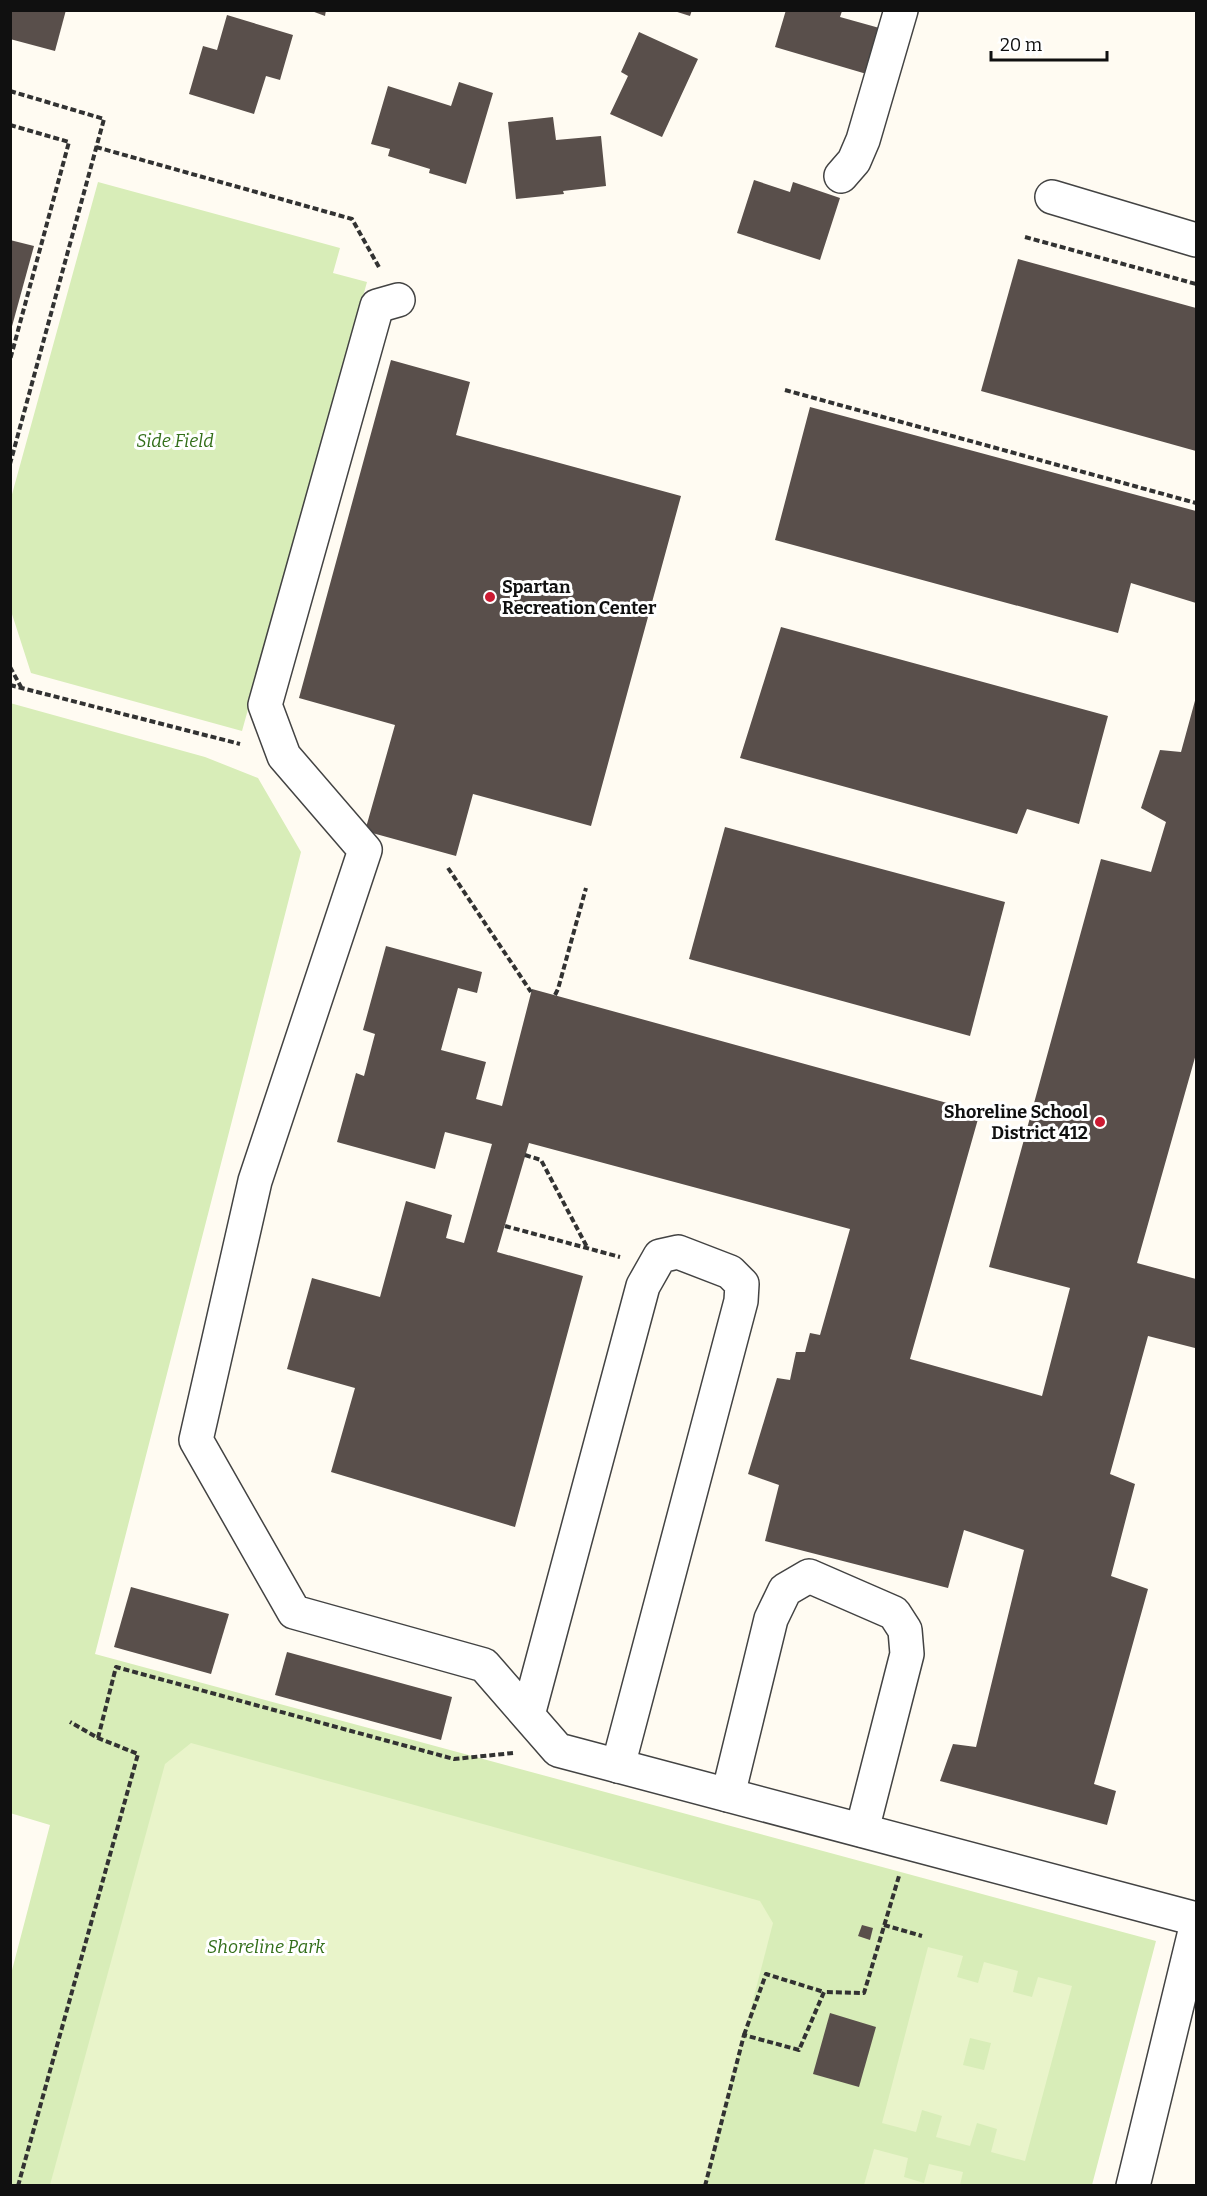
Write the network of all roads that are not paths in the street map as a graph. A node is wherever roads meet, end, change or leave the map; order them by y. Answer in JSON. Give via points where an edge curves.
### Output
{"nodes":[{"id":1,"x":901,"y":10,"type":"edge"},
{"id":2,"x":841,"y":176,"type":"dead end"},
{"id":3,"x":1052,"y":197,"type":"dead end"},
{"id":4,"x":1197,"y":240,"type":"edge"},
{"id":5,"x":398,"y":300,"type":"road end"},
{"id":6,"x":528,"y":1715,"type":"junction"},
{"id":7,"x":618,"y":1766,"type":"junction"},
{"id":8,"x":728,"y":1795,"type":"junction"},
{"id":9,"x":862,"y":1830,"type":"junction"},
{"id":10,"x":1197,"y":1919,"type":"edge"},
{"id":11,"x":1197,"y":1926,"type":"edge"},
{"id":12,"x":1132,"y":2186,"type":"edge"}],
"edges":[{"from":1,"to":2,"type":"street","via":[[863,140],[854,161]]},
{"from":3,"to":4,"type":"street"},
{"from":5,"to":6,"type":"street","via":[[377,306],[265,705],[284,756],[365,850],[255,1181],[196,1440],[294,1612],[484,1665]]},
{"from":6,"to":7,"type":"street","via":[[558,1750]]},
{"from":6,"to":7,"type":"street","via":[[644,1286],[660,1256],[678,1252],[730,1272],[742,1284],[741,1301]]},
{"from":7,"to":8,"type":"street"},
{"from":8,"to":9,"type":"street"},
{"from":8,"to":9,"type":"street","via":[[771,1618],[785,1590],[809,1576],[894,1613],[905,1630],[907,1654]]},
{"from":9,"to":10,"type":"street"},
{"from":11,"to":12,"type":"street"}]}
